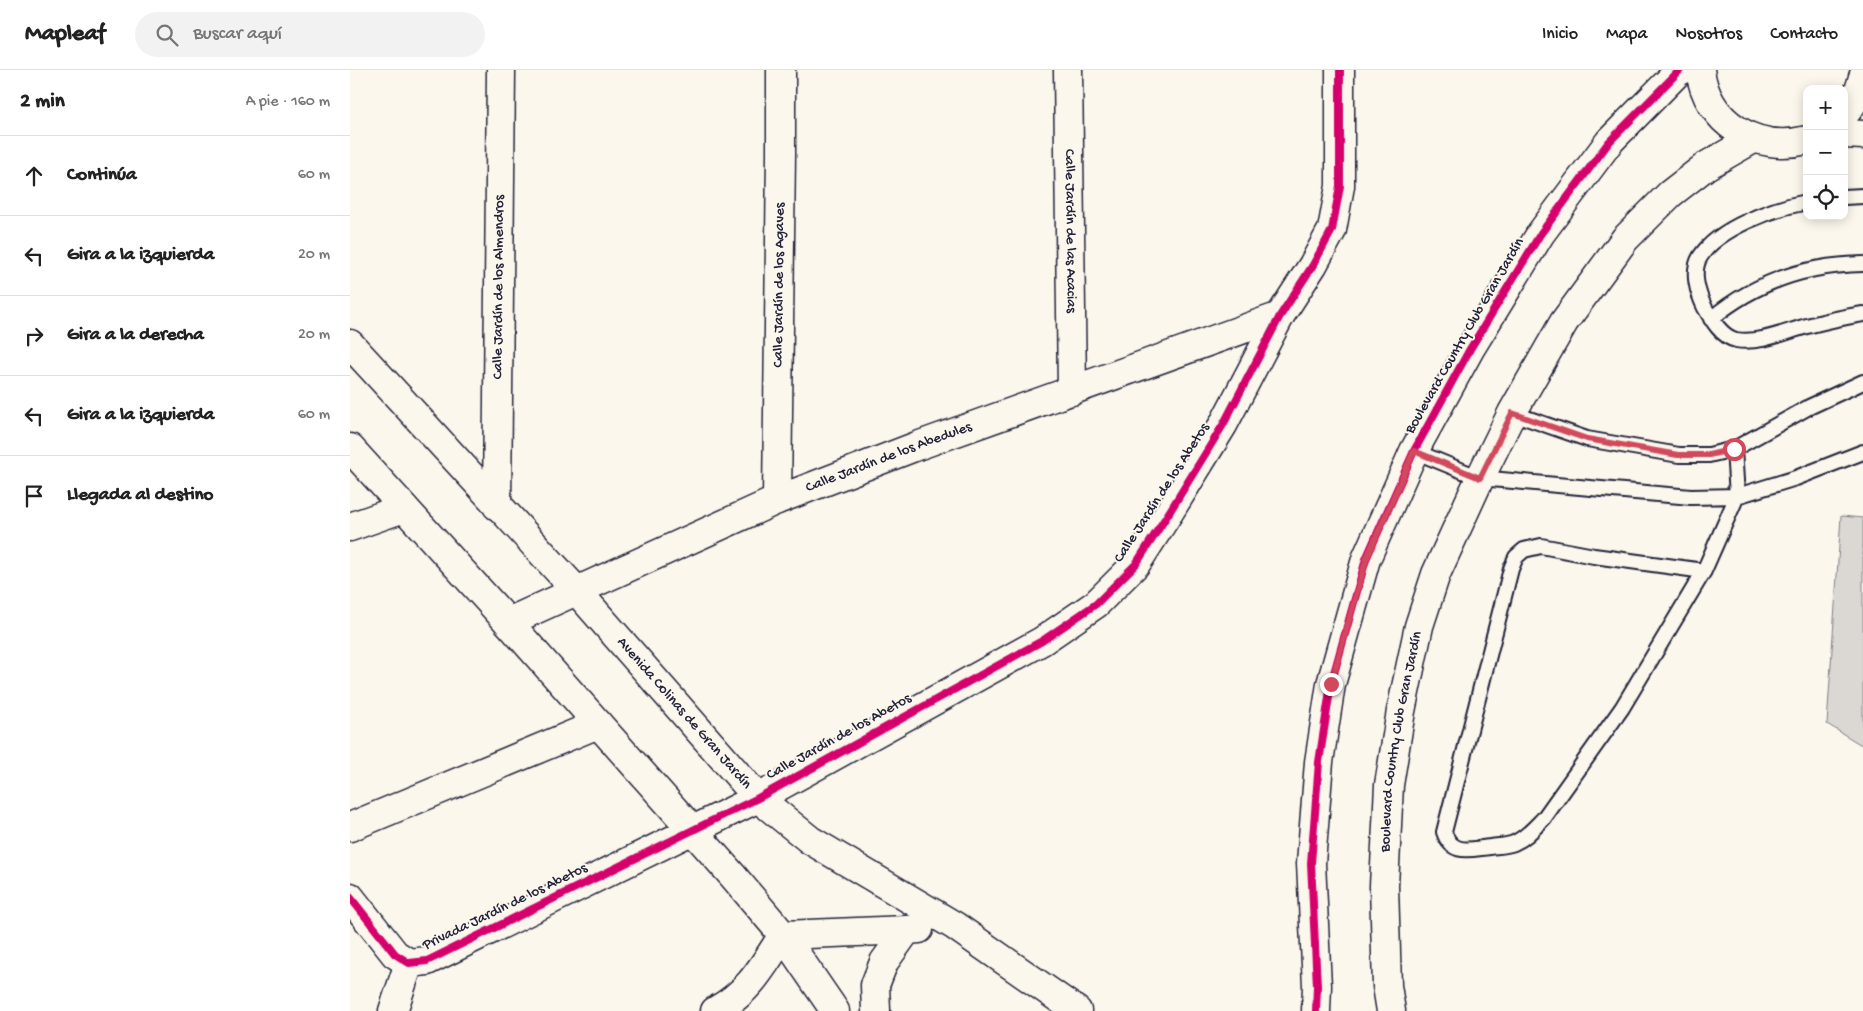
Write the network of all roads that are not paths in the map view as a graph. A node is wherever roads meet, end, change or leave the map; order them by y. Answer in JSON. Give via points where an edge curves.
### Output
{"nodes":[{"id":1,"x":501,"y":70,"type":"edge"},
{"id":2,"x":781,"y":70,"type":"edge"},
{"id":3,"x":1068,"y":70,"type":"edge"},
{"id":4,"x":1340,"y":70,"type":"edge"},
{"id":5,"x":1680,"y":70,"type":"edge"},
{"id":6,"x":1700,"y":70,"type":"edge"},
{"id":7,"x":1863,"y":77,"type":"edge"},
{"id":8,"x":1848,"y":110,"type":"edge"},
{"id":9,"x":1848,"y":134,"type":"edge"},
{"id":10,"x":1863,"y":135,"type":"edge"},
{"id":11,"x":1754,"y":139,"type":"junction"},
{"id":12,"x":1803,"y":141,"type":"edge"},
{"id":13,"x":1863,"y":196,"type":"edge"},
{"id":14,"x":1848,"y":197,"type":"edge"},
{"id":15,"x":1803,"y":203,"type":"edge"},
{"id":16,"x":1863,"y":264,"type":"edge"},
{"id":17,"x":1863,"y":314,"type":"edge"},
{"id":18,"x":1280,"y":316,"type":"junction"},
{"id":19,"x":1711,"y":319,"type":"junction"},
{"id":20,"x":350,"y":344,"type":"edge"},
{"id":21,"x":1863,"y":382,"type":"edge"},
{"id":22,"x":1072,"y":391,"type":"junction"},
{"id":23,"x":1512,"y":413,"type":"junction"},
{"id":24,"x":350,"y":448,"type":"edge"},
{"id":25,"x":1734,"y":449,"type":"junction"},
{"id":26,"x":1414,"y":451,"type":"junction"},
{"id":27,"x":1863,"y":452,"type":"edge"},
{"id":28,"x":1480,"y":478,"type":"junction"},
{"id":29,"x":1737,"y":496,"type":"junction"},
{"id":30,"x":777,"y":500,"type":"junction"},
{"id":31,"x":497,"y":506,"type":"junction"},
{"id":32,"x":404,"y":508,"type":"junction"},
{"id":33,"x":350,"y":526,"type":"edge"},
{"id":34,"x":1704,"y":571,"type":"junction"},
{"id":35,"x":576,"y":590,"type":"junction"},
{"id":36,"x":508,"y":622,"type":"junction"},
{"id":37,"x":598,"y":724,"type":"junction"},
{"id":38,"x":758,"y":798,"type":"junction"},
{"id":39,"x":350,"y":827,"type":"edge"},
{"id":40,"x":692,"y":831,"type":"junction"},
{"id":41,"x":350,"y":897,"type":"edge"},
{"id":42,"x":955,"y":926,"type":"junction"},
{"id":43,"x":907,"y":930,"type":"junction"},
{"id":44,"x":783,"y":935,"type":"junction"},
{"id":45,"x":408,"y":963,"type":"junction"},
{"id":46,"x":393,"y":1011,"type":"edge"},
{"id":47,"x":715,"y":1011,"type":"edge"},
{"id":48,"x":835,"y":1011,"type":"edge"},
{"id":49,"x":876,"y":1011,"type":"edge"},
{"id":50,"x":1077,"y":1011,"type":"edge"},
{"id":51,"x":1316,"y":1011,"type":"edge"},
{"id":52,"x":1391,"y":1011,"type":"edge"}],
"edges":[{"from":1,"to":31,"type":"street","name":"Calle Jardín de los Almendros"},
{"from":2,"to":30,"type":"street","name":"Calle Jardín de los Agaves"},
{"from":3,"to":22,"type":"street","name":"Calle Jardín de las Acacias"},
{"from":4,"to":18,"type":"street","name":"Calle Jardín de los Abetos","via":[[1340,186],[1332,230]]},
{"from":5,"to":26,"type":"street","name":"Boulevard Country Club Gran Jardín","via":[[1610,142],[1541,233],[1470,349]]},
{"from":6,"to":11,"type":"street","via":[[1706,94],[1717,113]]},
{"from":7,"to":8,"type":"street","via":[[1861,88]]},
{"from":9,"to":10,"type":"street"},
{"from":11,"to":12,"type":"street","via":[[1788,144]]},
{"from":11,"to":23,"type":"street","name":"Boulevard Country Club Gran Jardín","via":[[1706,166],[1670,194],[1625,239],[1564,322]]},
{"from":13,"to":14,"type":"lane"},
{"from":15,"to":19,"type":"lane","via":[[1756,216],[1713,242],[1699,258],[1697,286]]},
{"from":16,"to":19,"type":"lane","via":[[1834,265],[1791,274],[1757,288]]},
{"from":17,"to":19,"type":"lane","via":[[1753,341],[1734,339]]},
{"from":18,"to":22,"type":"street","name":"Calle Jardín de los Abedules"},
{"from":18,"to":38,"type":"street","name":"Calle Jardín de los Abetos","via":[[1222,426],[1136,564],[1096,604],[1042,642]]},
{"from":20,"to":31,"type":"street","name":"Avenida Colinas de Gran Jardín"},
{"from":21,"to":25,"type":"lane","via":[[1809,407]]},
{"from":22,"to":30,"type":"street","name":"Calle Jardín de los Abedules"},
{"from":23,"to":25,"type":"lane","via":[[1587,439],[1678,455],[1709,455]]},
{"from":23,"to":28,"type":"street","name":"Boulevard Country Club Gran Jardín"},
{"from":24,"to":32,"type":"street"},
{"from":25,"to":29,"type":"lane"},
{"from":26,"to":28,"type":"lane"},
{"from":26,"to":51,"type":"street","name":"Boulevard Country Club Gran Jardín","via":[[1366,560],[1331,684],[1319,762],[1311,863]]},
{"from":27,"to":29,"type":"lane"},
{"from":28,"to":29,"type":"lane","via":[[1691,497]]},
{"from":28,"to":52,"type":"street","name":"Boulevard Country Club Gran Jardín","via":[[1433,583],[1419,626],[1389,785],[1384,886],[1387,986]]},
{"from":29,"to":34,"type":"lane"},
{"from":30,"to":35,"type":"street","name":"Calle Jardín de los Abedules"},
{"from":31,"to":35,"type":"street","name":"Avenida Colinas de Gran Jardín"},
{"from":32,"to":33,"type":"street"},
{"from":32,"to":36,"type":"street"},
{"from":34,"to":34,"type":"lane","via":[[1622,708],[1544,818],[1513,844],[1462,850],[1453,846],[1444,832],[1516,557],[1524,550],[1541,546]]},
{"from":35,"to":36,"type":"street","name":"Calle Jardín de los Abedules"},
{"from":35,"to":38,"type":"street","name":"Avenida Colinas de Gran Jardín"},
{"from":36,"to":37,"type":"street"},
{"from":37,"to":39,"type":"street"},
{"from":37,"to":40,"type":"street"},
{"from":38,"to":40,"type":"street","name":"Calle Jardín de los Abetos"},
{"from":38,"to":42,"type":"street","name":"Avenida Colinas de Gran Jardín","via":[[810,840]]},
{"from":40,"to":44,"type":"street"},
{"from":40,"to":45,"type":"street","name":"Privada Jardín de los Abetos","via":[[428,961]]},
{"from":41,"to":45,"type":"street","name":"Privada Jardín de los Abetos","via":[[395,954]]},
{"from":42,"to":43,"type":"street"},
{"from":42,"to":50,"type":"street","name":"Avenida Colinas de Gran Jardín"},
{"from":43,"to":44,"type":"street"},
{"from":43,"to":49,"type":"street","via":[[884,962],[875,985]]},
{"from":44,"to":47,"type":"street","via":[[754,980]]},
{"from":44,"to":48,"type":"street"},
{"from":45,"to":46,"type":"street","name":"Privada Jardín de los Abetos"}]}
